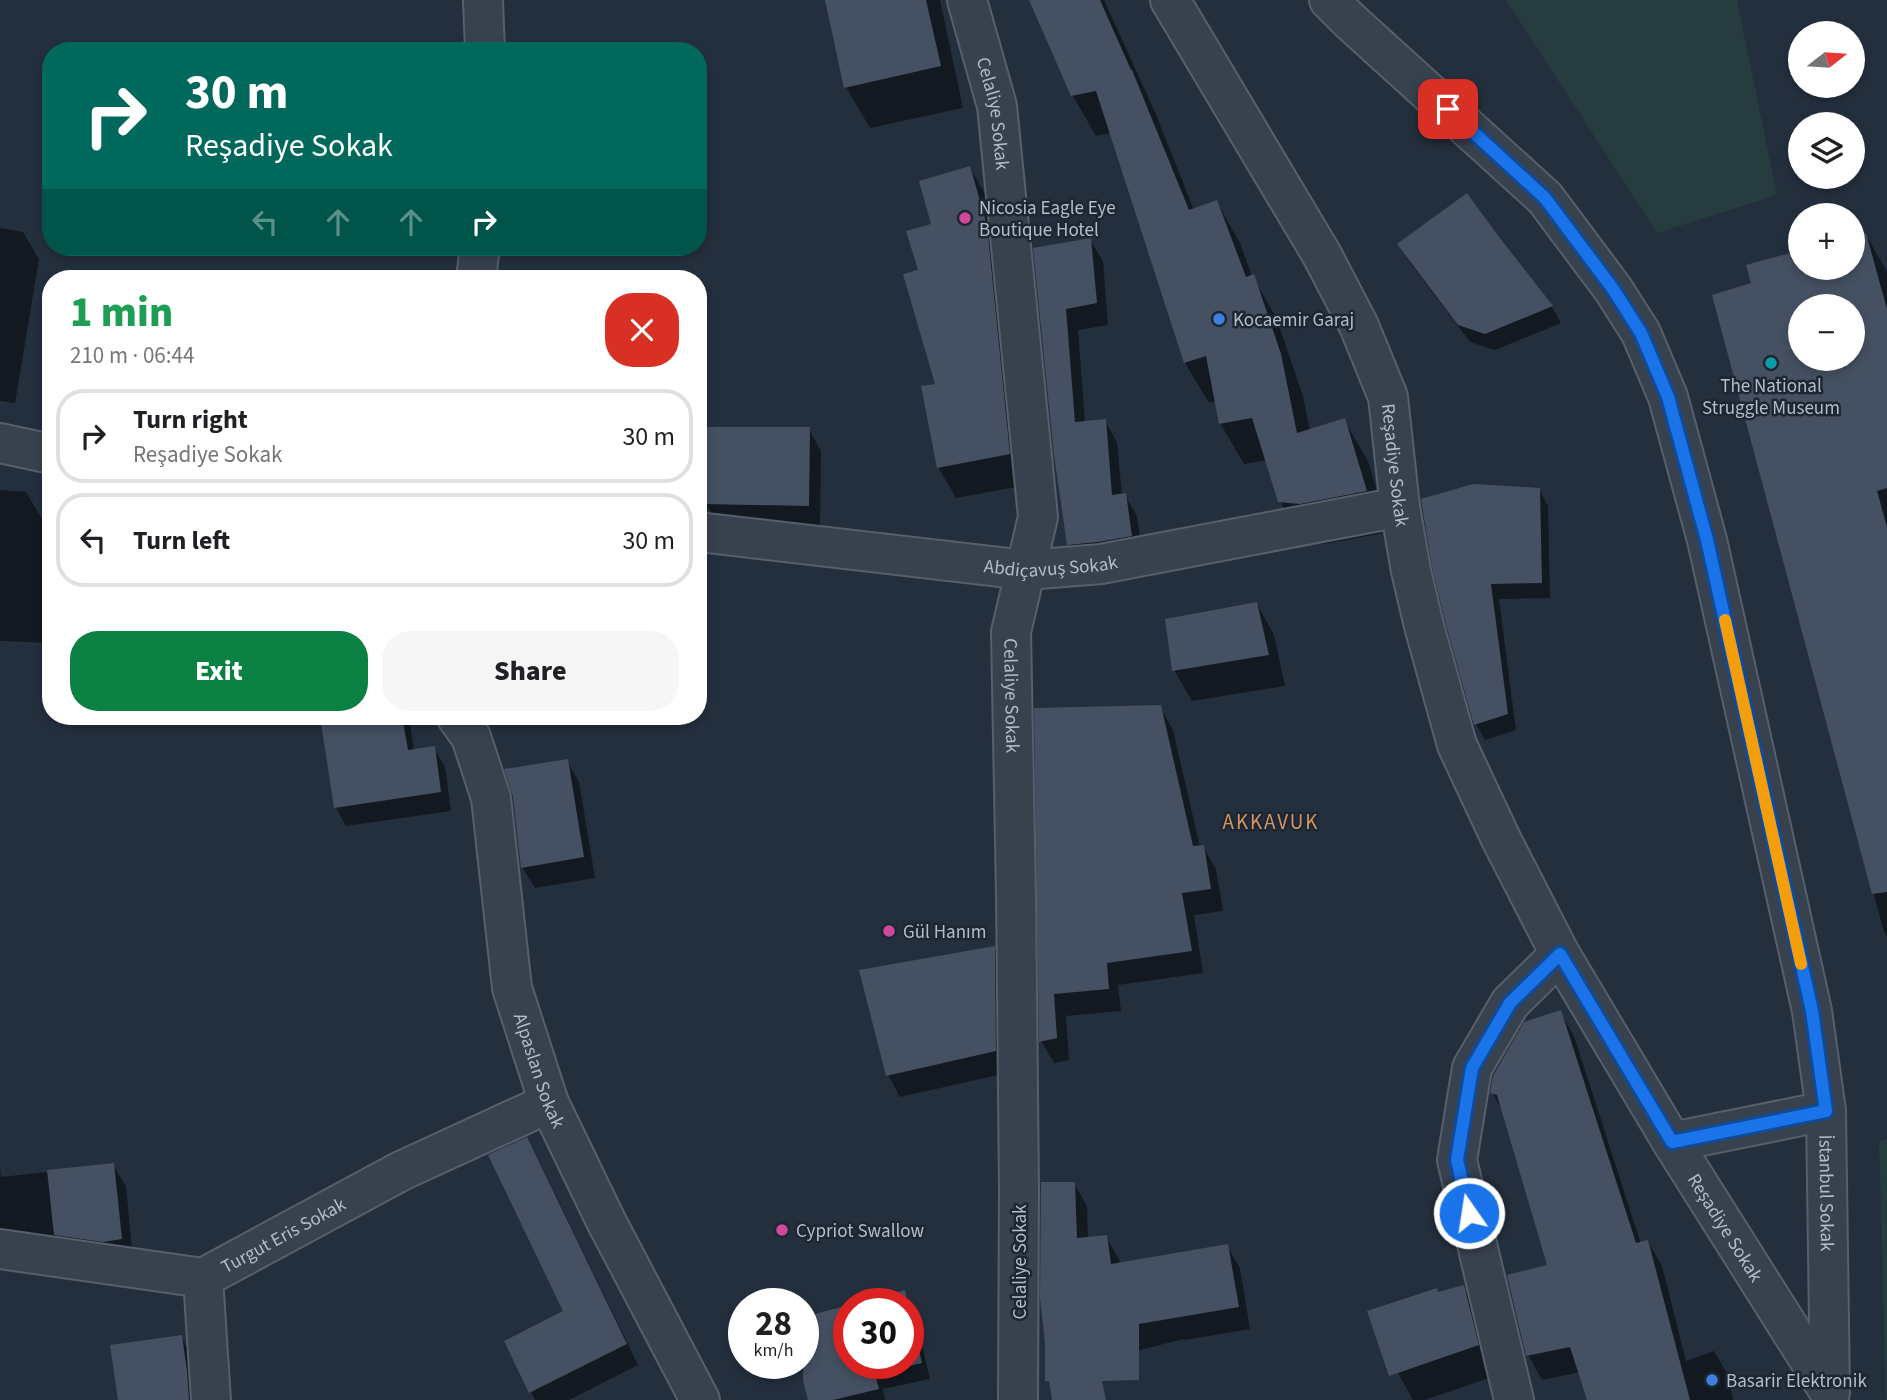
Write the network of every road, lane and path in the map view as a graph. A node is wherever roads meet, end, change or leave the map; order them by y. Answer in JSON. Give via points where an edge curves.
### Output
{"nodes":[{"id":1,"x":483,"y":0,"type":"edge"},
{"id":2,"x":967,"y":0,"type":"edge"},
{"id":3,"x":1170,"y":0,"type":"edge"},
{"id":4,"x":1329,"y":0,"type":"edge"},
{"id":5,"x":485,"y":42,"type":"edge"},
{"id":6,"x":0,"y":443,"type":"edge"},
{"id":7,"x":42,"y":452,"type":"edge"},
{"id":8,"x":1400,"y":508,"type":"junction"},
{"id":9,"x":707,"y":532,"type":"edge"},
{"id":10,"x":1026,"y":570,"type":"junction"},
{"id":11,"x":462,"y":725,"type":"edge"},
{"id":12,"x":1560,"y":954,"type":"junction"},
{"id":13,"x":549,"y":1103,"type":"junction"},
{"id":14,"x":1826,"y":1111,"type":"junction"},
{"id":15,"x":1672,"y":1142,"type":"junction"},
{"id":16,"x":0,"y":1249,"type":"edge"},
{"id":17,"x":203,"y":1279,"type":"junction"},
{"id":18,"x":1830,"y":1395,"type":"edge"},
{"id":19,"x":211,"y":1400,"type":"edge"},
{"id":20,"x":700,"y":1400,"type":"edge"},
{"id":21,"x":1018,"y":1400,"type":"edge"},
{"id":22,"x":1514,"y":1400,"type":"edge"}],
"edges":[{"from":1,"to":5,"type":"street"},
{"from":2,"to":10,"type":"street","name":"Celaliye Sokak","via":[[997,106],[1038,517]]},
{"from":3,"to":8,"type":"street","name":"Reşadiye Sokak","via":[[1322,255],[1359,326],[1388,397]]},
{"from":4,"to":14,"type":"street","name":"İstanbul Sokak","via":[[1545,198],[1641,333],[1668,397],[1707,540],[1812,1011]]},
{"from":6,"to":7,"type":"street"},
{"from":8,"to":10,"type":"street","name":"Abdiçavuş Sokak","via":[[1101,564]]},
{"from":8,"to":12,"type":"street","name":"Reşadiye Sokak","via":[[1424,626],[1457,745]]},
{"from":9,"to":10,"type":"street","name":"Abdiçavuş Sokak"},
{"from":10,"to":21,"type":"street","name":"Celaliye Sokak","via":[[1011,632]]},
{"from":11,"to":13,"type":"street","name":"Alpaslan Sokak","via":[[471,737],[491,798],[512,988]]},
{"from":12,"to":15,"type":"street","name":"Reşadiye Sokak"},
{"from":12,"to":22,"type":"street","via":[[1510,1003],[1472,1068],[1457,1160]]},
{"from":13,"to":17,"type":"street","name":"Turgut Eris Sokak","via":[[401,1171]]},
{"from":13,"to":20,"type":"street","name":"Alpaslan Sokak"},
{"from":14,"to":15,"type":"street"},
{"from":14,"to":18,"type":"street","name":"İstanbul Sokak"},
{"from":15,"to":18,"type":"street","name":"Reşadiye Sokak"},
{"from":16,"to":17,"type":"street","name":"Turgut Eris Sokak"},
{"from":17,"to":19,"type":"street"}]}
